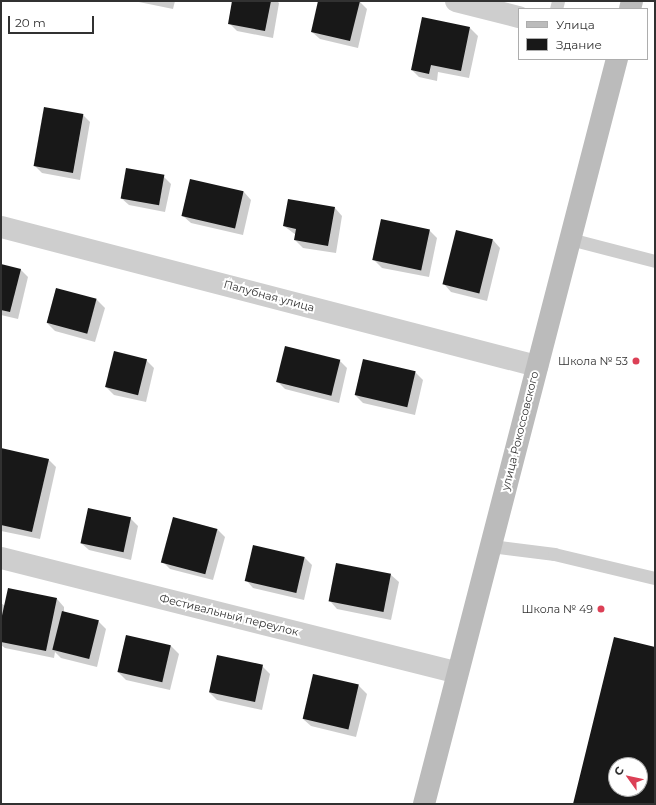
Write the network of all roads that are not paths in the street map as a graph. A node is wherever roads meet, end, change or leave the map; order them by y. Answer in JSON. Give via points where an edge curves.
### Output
{"nodes":[{"id":1,"x":456,"y":1,"type":"edge"},
{"id":2,"x":518,"y":17,"type":"edge"},
{"id":3,"x":617,"y":60,"type":"edge"},
{"id":4,"x":1,"y":227,"type":"edge"},
{"id":5,"x":570,"y":239,"type":"junction"},
{"id":6,"x":655,"y":261,"type":"edge"},
{"id":7,"x":537,"y":366,"type":"junction"},
{"id":8,"x":491,"y":546,"type":"junction"},
{"id":9,"x":1,"y":558,"type":"edge"},
{"id":10,"x":655,"y":578,"type":"edge"},
{"id":11,"x":456,"y":672,"type":"junction"},
{"id":12,"x":424,"y":804,"type":"edge"}],
"edges":[{"from":1,"to":2,"type":"street"},
{"from":3,"to":5,"type":"street","name":"улица Рокоссовского"},
{"from":4,"to":7,"type":"street","name":"Палубная улица"},
{"from":5,"to":6,"type":"lane"},
{"from":5,"to":7,"type":"street","name":"улица Рокоссовского"},
{"from":7,"to":8,"type":"street","name":"улица Рокоссовского"},
{"from":8,"to":10,"type":"lane","via":[[554,554]]},
{"from":8,"to":11,"type":"street","name":"улица Рокоссовского"},
{"from":9,"to":11,"type":"street","name":"Фестивальный переулок"},
{"from":11,"to":12,"type":"street","name":"улица Рокоссовского"}]}
